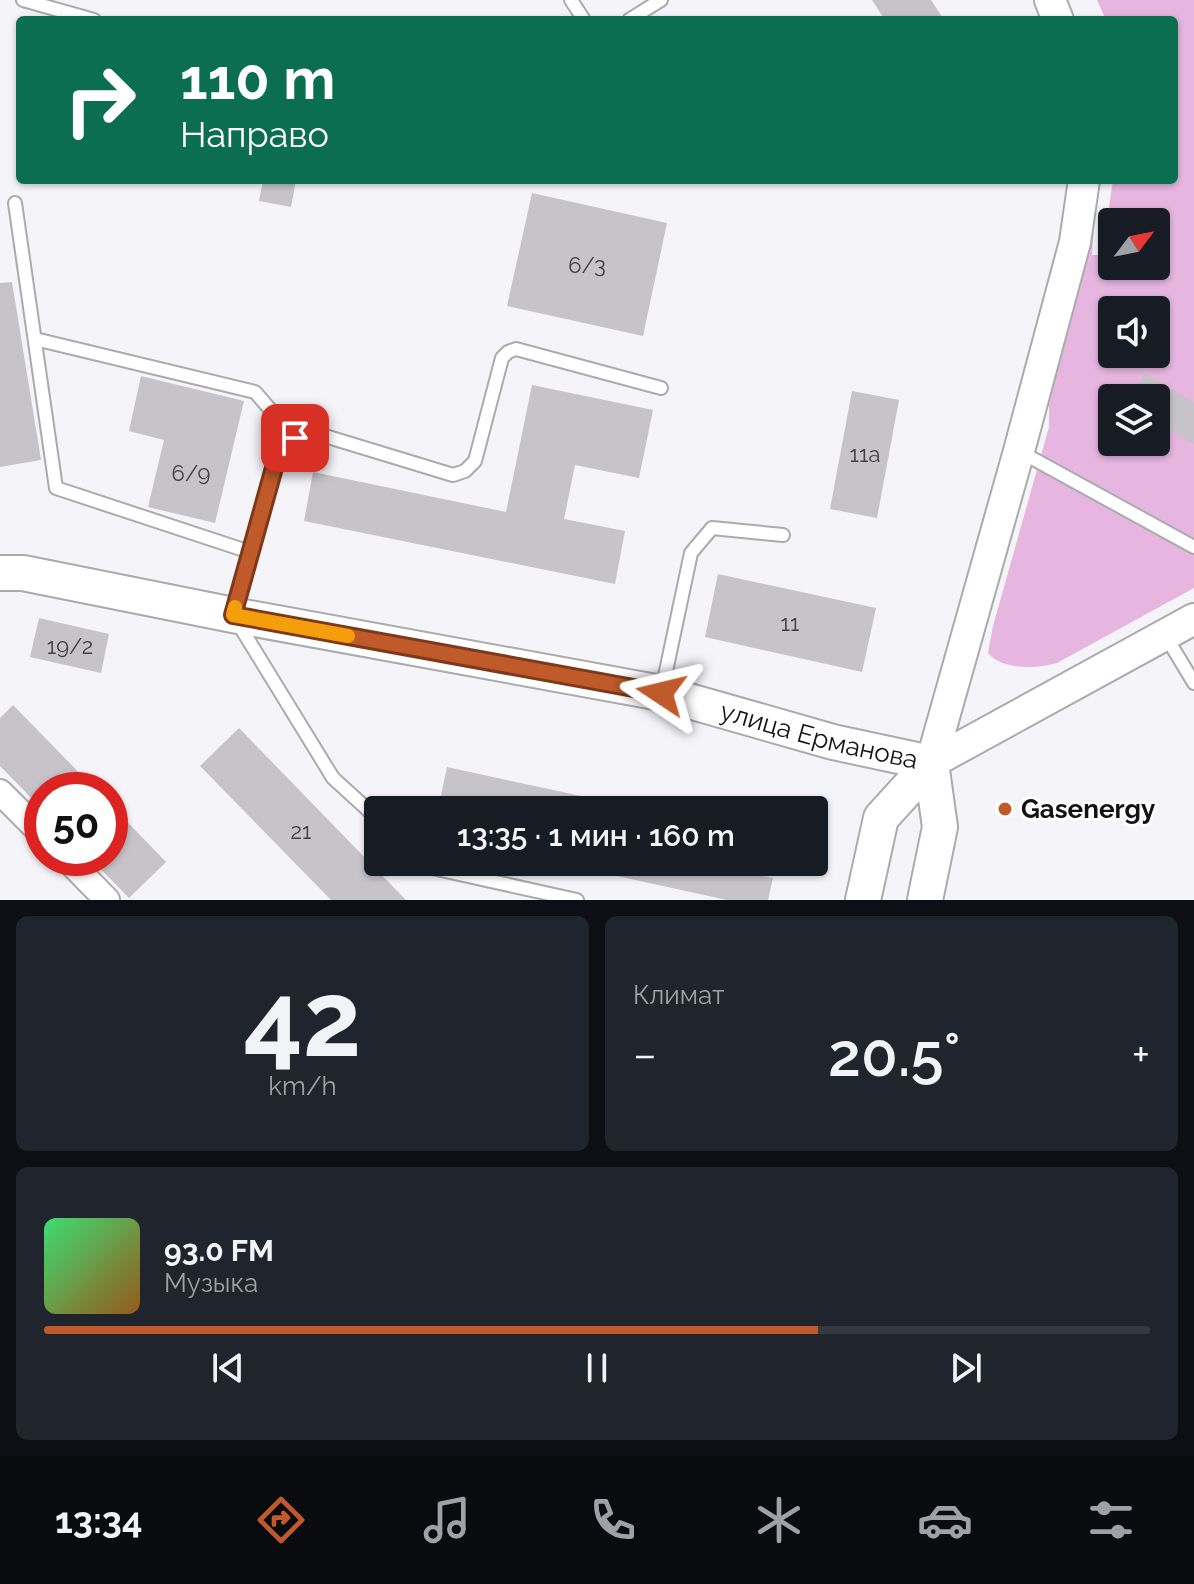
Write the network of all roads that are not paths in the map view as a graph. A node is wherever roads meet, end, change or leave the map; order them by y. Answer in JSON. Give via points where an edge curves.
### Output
{"nodes":[{"id":1,"x":23,"y":0,"type":"edge"},
{"id":2,"x":661,"y":0,"type":"edge"},
{"id":3,"x":80,"y":16,"type":"edge"},
{"id":4,"x":635,"y":16,"type":"edge"},
{"id":5,"x":1083,"y":184,"type":"edge"},
{"id":6,"x":15,"y":203,"type":"dead end"},
{"id":7,"x":35,"y":339,"type":"junction"},
{"id":8,"x":661,"y":388,"type":"dead end"},
{"id":9,"x":295,"y":438,"type":"junction"},
{"id":10,"x":1019,"y":451,"type":"junction"},
{"id":11,"x":783,"y":535,"type":"dead end"},
{"id":12,"x":1194,"y":547,"type":"edge"},
{"id":13,"x":250,"y":552,"type":"junction"},
{"id":14,"x":0,"y":573,"type":"edge"},
{"id":15,"x":233,"y":615,"type":"junction"},
{"id":16,"x":1194,"y":619,"type":"edge"},
{"id":17,"x":1165,"y":635,"type":"junction"},
{"id":18,"x":1194,"y":683,"type":"edge"},
{"id":19,"x":661,"y":693,"type":"junction"},
{"id":20,"x":931,"y":763,"type":"junction"},
{"id":21,"x":0,"y":792,"type":"edge"},
{"id":22,"x":364,"y":806,"type":"edge"},
{"id":23,"x":24,"y":816,"type":"edge"},
{"id":24,"x":84,"y":876,"type":"edge"},
{"id":25,"x":468,"y":876,"type":"edge"},
{"id":26,"x":107,"y":900,"type":"edge"},
{"id":27,"x":577,"y":900,"type":"edge"},
{"id":28,"x":863,"y":900,"type":"edge"},
{"id":29,"x":925,"y":900,"type":"edge"}],
"edges":[{"from":1,"to":3,"type":"lane"},
{"from":2,"to":4,"type":"lane"},
{"from":5,"to":10,"type":"street","via":[[1075,242]]},
{"from":6,"to":7,"type":"lane"},
{"from":7,"to":9,"type":"lane","via":[[255,392]]},
{"from":7,"to":13,"type":"lane","via":[[56,488]]},
{"from":8,"to":9,"type":"lane","via":[[516,349],[502,358],[475,461],[465,471],[453,475],[315,433]]},
{"from":9,"to":13,"type":"lane","via":[[279,450]]},
{"from":10,"to":12,"type":"lane"},
{"from":10,"to":20,"type":"street"},
{"from":11,"to":19,"type":"lane","via":[[712,528],[691,553]]},
{"from":13,"to":15,"type":"lane"},
{"from":14,"to":15,"type":"main road","name":"улица Ерманова","via":[[23,573]]},
{"from":15,"to":19,"type":"main road","name":"улица Ерманова"},
{"from":15,"to":22,"type":"lane","via":[[333,778]]},
{"from":16,"to":17,"type":"street"},
{"from":17,"to":18,"type":"lane"},
{"from":17,"to":20,"type":"street"},
{"from":19,"to":20,"type":"main road","name":"улица Ерманова","via":[[833,742]]},
{"from":20,"to":28,"type":"main road","via":[[881,818]]},
{"from":20,"to":29,"type":"main road","via":[[940,827]]},
{"from":21,"to":23,"type":"street"},
{"from":24,"to":26,"type":"street"},
{"from":25,"to":27,"type":"lane"}]}
